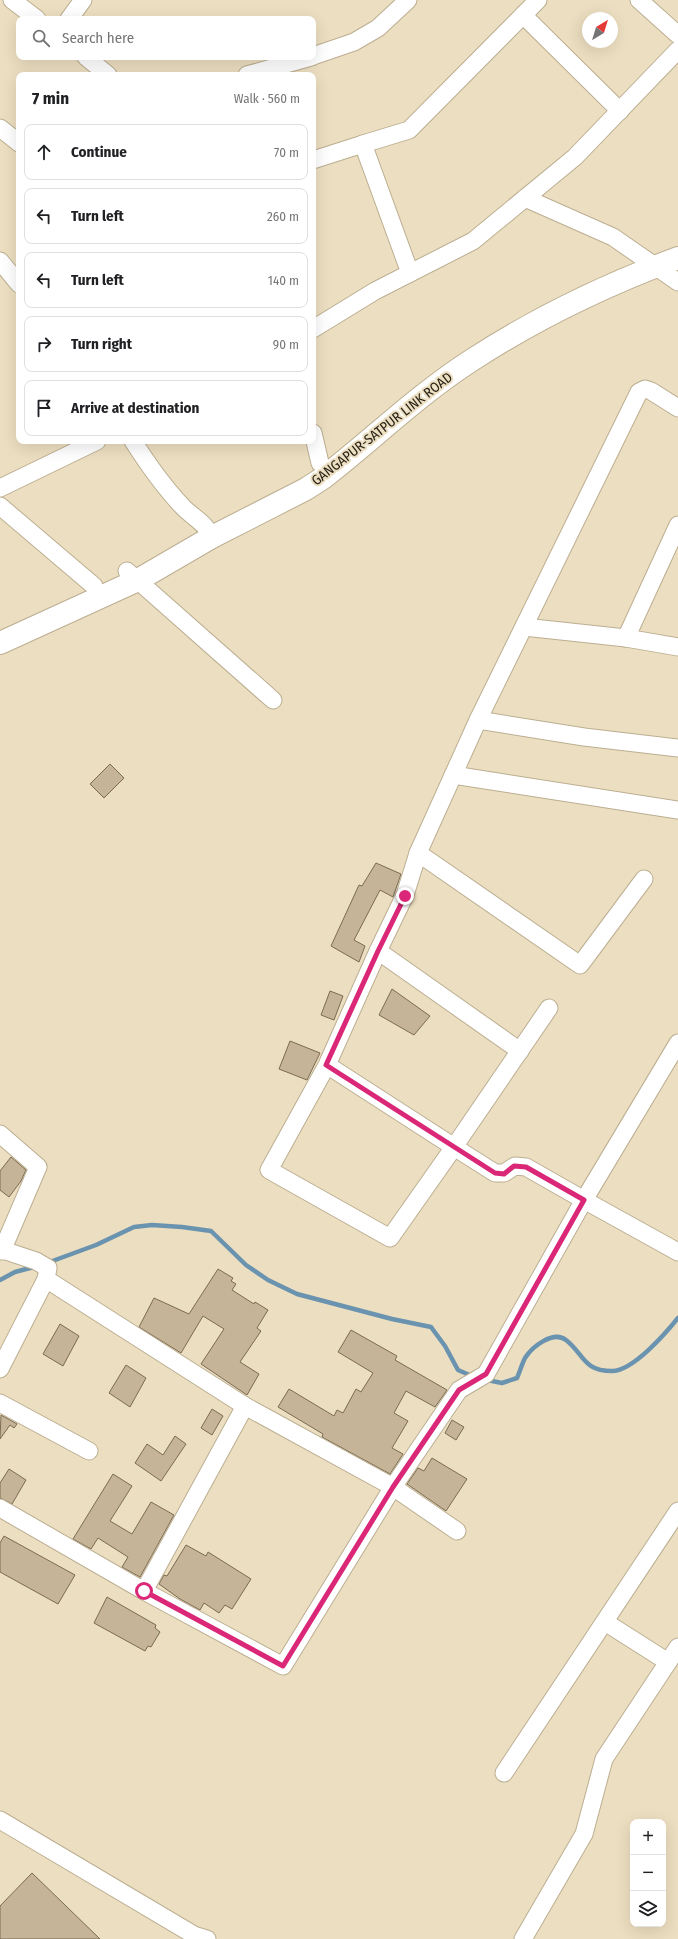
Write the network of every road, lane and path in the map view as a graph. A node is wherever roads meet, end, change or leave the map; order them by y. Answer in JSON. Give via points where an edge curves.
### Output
{"nodes":[{"id":1,"x":12,"y":0,"type":"edge"},
{"id":2,"x":83,"y":0,"type":"edge"},
{"id":3,"x":408,"y":0,"type":"edge"},
{"id":4,"x":538,"y":0,"type":"edge"},
{"id":5,"x":640,"y":0,"type":"edge"},
{"id":6,"x":523,"y":15,"type":"junction"},
{"id":7,"x":33,"y":16,"type":"edge"},
{"id":8,"x":71,"y":16,"type":"edge"},
{"id":9,"x":678,"y":35,"type":"edge"},
{"id":10,"x":678,"y":50,"type":"edge"},
{"id":11,"x":316,"y":55,"type":"edge"},
{"id":12,"x":90,"y":60,"type":"edge"},
{"id":13,"x":301,"y":60,"type":"edge"},
{"id":14,"x":104,"y":72,"type":"edge"},
{"id":15,"x":258,"y":72,"type":"edge"},
{"id":16,"x":620,"y":111,"type":"junction"},
{"id":17,"x":0,"y":128,"type":"edge"},
{"id":18,"x":16,"y":141,"type":"edge"},
{"id":19,"x":363,"y":144,"type":"junction"},
{"id":20,"x":316,"y":159,"type":"edge"},
{"id":21,"x":525,"y":198,"type":"junction"},
{"id":22,"x":678,"y":243,"type":"edge"},
{"id":23,"x":678,"y":258,"type":"edge"},
{"id":24,"x":0,"y":261,"type":"edge"},
{"id":25,"x":648,"y":261,"type":"junction"},
{"id":26,"x":410,"y":273,"type":"junction"},
{"id":27,"x":16,"y":280,"type":"edge"},
{"id":28,"x":678,"y":282,"type":"edge"},
{"id":29,"x":316,"y":326,"type":"edge"},
{"id":30,"x":678,"y":408,"type":"edge"},
{"id":31,"x":91,"y":444,"type":"edge"},
{"id":32,"x":135,"y":444,"type":"edge"},
{"id":33,"x":316,"y":444,"type":"edge"},
{"id":34,"x":320,"y":463,"type":"junction"},
{"id":35,"x":0,"y":488,"type":"edge"},
{"id":36,"x":0,"y":506,"type":"edge"},
{"id":37,"x":678,"y":525,"type":"edge"},
{"id":38,"x":210,"y":532,"type":"junction"},
{"id":39,"x":132,"y":576,"type":"junction"},
{"id":40,"x":94,"y":586,"type":"junction"},
{"id":41,"x":0,"y":626,"type":"edge"},
{"id":42,"x":524,"y":627,"type":"junction"},
{"id":43,"x":626,"y":638,"type":"junction"},
{"id":44,"x":0,"y":643,"type":"edge"},
{"id":45,"x":678,"y":647,"type":"edge"},
{"id":46,"x":273,"y":700,"type":"dead end"},
{"id":47,"x":478,"y":720,"type":"junction"},
{"id":48,"x":678,"y":748,"type":"edge"},
{"id":49,"x":453,"y":776,"type":"junction"},
{"id":50,"x":678,"y":810,"type":"edge"},
{"id":51,"x":418,"y":854,"type":"junction"},
{"id":52,"x":644,"y":879,"type":"dead end"},
{"id":53,"x":378,"y":951,"type":"junction"},
{"id":54,"x":549,"y":1008,"type":"dead end"},
{"id":55,"x":678,"y":1043,"type":"edge"},
{"id":56,"x":520,"y":1051,"type":"junction"},
{"id":57,"x":326,"y":1065,"type":"junction"},
{"id":58,"x":0,"y":1134,"type":"edge"},
{"id":59,"x":454,"y":1147,"type":"junction"},
{"id":60,"x":584,"y":1200,"type":"junction"},
{"id":61,"x":1,"y":1250,"type":"edge"},
{"id":62,"x":678,"y":1252,"type":"edge"},
{"id":63,"x":44,"y":1270,"type":"junction"},
{"id":64,"x":0,"y":1369,"type":"edge"},
{"id":65,"x":0,"y":1403,"type":"edge"},
{"id":66,"x":245,"y":1406,"type":"junction"},
{"id":67,"x":89,"y":1451,"type":"dead end"},
{"id":68,"x":393,"y":1487,"type":"junction"},
{"id":69,"x":0,"y":1508,"type":"edge"},
{"id":70,"x":678,"y":1511,"type":"edge"},
{"id":71,"x":457,"y":1531,"type":"dead end"},
{"id":72,"x":144,"y":1591,"type":"junction"},
{"id":73,"x":605,"y":1622,"type":"junction"},
{"id":74,"x":678,"y":1647,"type":"edge"},
{"id":75,"x":668,"y":1662,"type":"junction"},
{"id":76,"x":504,"y":1773,"type":"dead end"},
{"id":77,"x":0,"y":1820,"type":"edge"},
{"id":78,"x":207,"y":1939,"type":"edge"},
{"id":79,"x":523,"y":1939,"type":"edge"}],
"edges":[{"from":1,"to":7,"type":"street"},
{"from":2,"to":8,"type":"street"},
{"from":3,"to":11,"type":"street","via":[[378,28]]},
{"from":4,"to":6,"type":"street"},
{"from":5,"to":9,"type":"street"},
{"from":6,"to":16,"type":"street"},
{"from":6,"to":19,"type":"street","via":[[409,130]]},
{"from":10,"to":16,"type":"street"},
{"from":12,"to":14,"type":"street"},
{"from":13,"to":15,"type":"street"},
{"from":16,"to":21,"type":"street","via":[[575,157]]},
{"from":17,"to":18,"type":"street"},
{"from":19,"to":20,"type":"street"},
{"from":19,"to":26,"type":"street"},
{"from":21,"to":25,"type":"street","via":[[613,237]]},
{"from":21,"to":26,"type":"street","via":[[473,240]]},
{"from":22,"to":25,"type":"main road","name":"GANGAPUR-SATPUR LINK ROAD"},
{"from":23,"to":25,"type":"main road","name":"GANGAPUR-SATPUR LINK ROAD"},
{"from":24,"to":27,"type":"street"},
{"from":25,"to":28,"type":"street"},
{"from":25,"to":34,"type":"main road","name":"GANGAPUR-SATPUR LINK ROAD","via":[[558,296],[466,349],[408,391]]},
{"from":25,"to":38,"type":"main road","name":"GANGAPUR-SATPUR LINK ROAD","via":[[473,360],[443,380],[306,489]]},
{"from":26,"to":29,"type":"street","via":[[374,291]]},
{"from":30,"to":42,"type":"street","via":[[651,391],[645,389],[639,392]]},
{"from":31,"to":35,"type":"street"},
{"from":32,"to":38,"type":"street","via":[[182,507]]},
{"from":33,"to":34,"type":"street"},
{"from":34,"to":38,"type":"main road","name":"GANGAPUR-SATPUR LINK ROAD"},
{"from":36,"to":40,"type":"street"},
{"from":37,"to":43,"type":"street"},
{"from":38,"to":39,"type":"main road","name":"GANGAPUR-SATPUR LINK ROAD"},
{"from":39,"to":40,"type":"main road","name":"GANGAPUR-SATPUR LINK ROAD"},
{"from":39,"to":44,"type":"main road","name":"GANGAPUR-SATPUR LINK ROAD"},
{"from":39,"to":46,"type":"street"},
{"from":40,"to":41,"type":"main road","name":"GANGAPUR-SATPUR LINK ROAD"},
{"from":42,"to":43,"type":"street"},
{"from":42,"to":47,"type":"street"},
{"from":43,"to":45,"type":"street"},
{"from":47,"to":48,"type":"street","via":[[584,737]]},
{"from":47,"to":49,"type":"street"},
{"from":49,"to":50,"type":"street"},
{"from":49,"to":51,"type":"street"},
{"from":51,"to":52,"type":"street","via":[[580,965]]},
{"from":51,"to":53,"type":"street","via":[[405,896]]},
{"from":53,"to":56,"type":"street"},
{"from":53,"to":57,"type":"street"},
{"from":54,"to":56,"type":"street"},
{"from":55,"to":60,"type":"street"},
{"from":56,"to":59,"type":"street"},
{"from":57,"to":59,"type":"street"},
{"from":57,"to":59,"type":"street","via":[[269,1170],[390,1238]]},
{"from":58,"to":61,"type":"street","via":[[38,1167]]},
{"from":59,"to":60,"type":"street","via":[[495,1173],[504,1174],[514,1166],[526,1167]]},
{"from":60,"to":62,"type":"street"},
{"from":60,"to":68,"type":"street","via":[[486,1374],[459,1390]]},
{"from":61,"to":63,"type":"street"},
{"from":63,"to":64,"type":"street"},
{"from":63,"to":66,"type":"street"},
{"from":65,"to":67,"type":"street"},
{"from":66,"to":68,"type":"street"},
{"from":66,"to":72,"type":"street"},
{"from":68,"to":71,"type":"street"},
{"from":68,"to":72,"type":"street","via":[[283,1666]]},
{"from":69,"to":72,"type":"street"},
{"from":70,"to":73,"type":"street"},
{"from":73,"to":75,"type":"street"},
{"from":73,"to":76,"type":"street"},
{"from":74,"to":75,"type":"street"},
{"from":75,"to":79,"type":"street","via":[[604,1759],[584,1834]]},
{"from":77,"to":78,"type":"street","via":[[194,1935]]}]}
